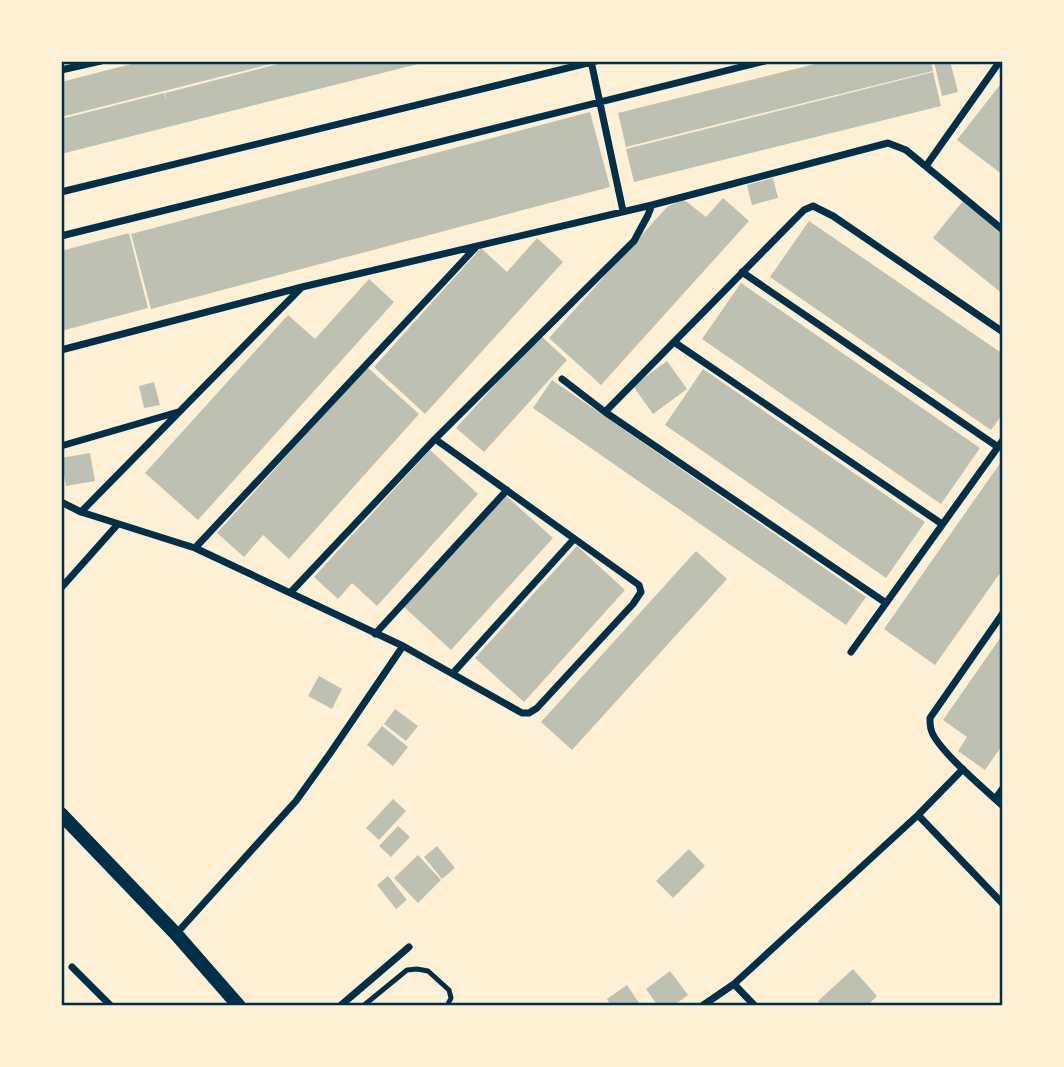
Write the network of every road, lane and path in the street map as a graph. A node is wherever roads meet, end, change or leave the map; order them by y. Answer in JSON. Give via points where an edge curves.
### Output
{"nodes":[{"id":1,"x":101,"y":61,"type":"edge"},
{"id":2,"x":765,"y":61,"type":"edge"},
{"id":3,"x":1000,"y":61,"type":"edge"},
{"id":4,"x":593,"y":62,"type":"edge"},
{"id":5,"x":61,"y":70,"type":"edge"},
{"id":6,"x":601,"y":102,"type":"junction"},
{"id":7,"x":926,"y":166,"type":"junction"},
{"id":8,"x":61,"y":192,"type":"edge"},
{"id":9,"x":652,"y":205,"type":"junction"},
{"id":10,"x":623,"y":211,"type":"junction"},
{"id":11,"x":1002,"y":227,"type":"edge"},
{"id":12,"x":61,"y":236,"type":"edge"},
{"id":13,"x":477,"y":246,"type":"junction"},
{"id":14,"x":743,"y":272,"type":"junction"},
{"id":15,"x":302,"y":287,"type":"junction"},
{"id":16,"x":1003,"y":332,"type":"edge"},
{"id":17,"x":674,"y":342,"type":"junction"},
{"id":18,"x":61,"y":351,"type":"edge"},
{"id":19,"x":562,"y":379,"type":"dead end"},
{"id":20,"x":180,"y":411,"type":"junction"},
{"id":21,"x":605,"y":412,"type":"junction"},
{"id":22,"x":435,"y":439,"type":"junction"},
{"id":23,"x":1000,"y":443,"type":"edge"},
{"id":24,"x":61,"y":446,"type":"edge"},
{"id":25,"x":507,"y":490,"type":"junction"},
{"id":26,"x":61,"y":502,"type":"edge"},
{"id":27,"x":80,"y":512,"type":"junction"},
{"id":28,"x":118,"y":524,"type":"junction"},
{"id":29,"x":942,"y":524,"type":"junction"},
{"id":30,"x":574,"y":539,"type":"junction"},
{"id":31,"x":195,"y":548,"type":"junction"},
{"id":32,"x":61,"y":588,"type":"edge"},
{"id":33,"x":290,"y":593,"type":"junction"},
{"id":34,"x":886,"y":603,"type":"junction"},
{"id":35,"x":1003,"y":614,"type":"edge"},
{"id":36,"x":375,"y":634,"type":"junction"},
{"id":37,"x":403,"y":646,"type":"junction"},
{"id":38,"x":851,"y":652,"type":"dead end"},
{"id":39,"x":453,"y":673,"type":"junction"},
{"id":40,"x":963,"y":769,"type":"junction"},
{"id":41,"x":1003,"y":788,"type":"edge"},
{"id":42,"x":995,"y":799,"type":"junction"},
{"id":43,"x":1003,"y":806,"type":"edge"},
{"id":44,"x":61,"y":814,"type":"edge"},
{"id":45,"x":918,"y":815,"type":"junction"},
{"id":46,"x":1003,"y":904,"type":"edge"},
{"id":47,"x":176,"y":934,"type":"junction"},
{"id":48,"x":409,"y":947,"type":"dead end"},
{"id":49,"x":72,"y":967,"type":"dead end"},
{"id":50,"x":734,"y":984,"type":"junction"},
{"id":51,"x":111,"y":1006,"type":"edge"},
{"id":52,"x":239,"y":1006,"type":"edge"},
{"id":53,"x":340,"y":1006,"type":"edge"},
{"id":54,"x":363,"y":1006,"type":"edge"},
{"id":55,"x":447,"y":1006,"type":"edge"},
{"id":56,"x":702,"y":1006,"type":"edge"},
{"id":57,"x":755,"y":1006,"type":"edge"}],
"edges":[{"from":1,"to":5,"type":"street"},
{"from":2,"to":6,"type":"street"},
{"from":3,"to":7,"type":"street"},
{"from":4,"to":6,"type":"street"},
{"from":4,"to":8,"type":"street"},
{"from":6,"to":10,"type":"street"},
{"from":6,"to":12,"type":"street"},
{"from":7,"to":9,"type":"street","via":[[906,150],[888,144]]},
{"from":7,"to":11,"type":"street"},
{"from":9,"to":10,"type":"street"},
{"from":9,"to":22,"type":"street","via":[[634,241]]},
{"from":10,"to":13,"type":"street"},
{"from":13,"to":15,"type":"street"},
{"from":13,"to":31,"type":"street"},
{"from":14,"to":16,"type":"street","via":[[813,206]]},
{"from":14,"to":17,"type":"street"},
{"from":14,"to":23,"type":"street"},
{"from":15,"to":18,"type":"street"},
{"from":15,"to":20,"type":"street"},
{"from":17,"to":21,"type":"street"},
{"from":17,"to":29,"type":"street"},
{"from":19,"to":21,"type":"street"},
{"from":20,"to":24,"type":"street"},
{"from":20,"to":27,"type":"street"},
{"from":21,"to":34,"type":"street"},
{"from":22,"to":25,"type":"street"},
{"from":22,"to":33,"type":"street"},
{"from":23,"to":29,"type":"street"},
{"from":25,"to":30,"type":"street"},
{"from":25,"to":36,"type":"street"},
{"from":26,"to":27,"type":"street"},
{"from":27,"to":28,"type":"street"},
{"from":28,"to":31,"type":"street"},
{"from":28,"to":32,"type":"street"},
{"from":29,"to":34,"type":"street"},
{"from":30,"to":39,"type":"street"},
{"from":30,"to":39,"type":"street","via":[[639,584],[641,592],[633,604],[529,713]]},
{"from":31,"to":33,"type":"street"},
{"from":33,"to":36,"type":"street"},
{"from":34,"to":38,"type":"street"},
{"from":35,"to":40,"type":"street","via":[[930,718],[937,741]]},
{"from":36,"to":37,"type":"street"},
{"from":37,"to":39,"type":"street"},
{"from":37,"to":47,"type":"street","via":[[296,801]]},
{"from":40,"to":42,"type":"street"},
{"from":40,"to":45,"type":"street"},
{"from":41,"to":42,"type":"street"},
{"from":42,"to":43,"type":"street"},
{"from":44,"to":47,"type":"main road"},
{"from":45,"to":46,"type":"street"},
{"from":45,"to":50,"type":"street"},
{"from":47,"to":52,"type":"main road"},
{"from":48,"to":53,"type":"street"},
{"from":49,"to":51,"type":"street"},
{"from":50,"to":56,"type":"street"},
{"from":50,"to":57,"type":"street"},
{"from":54,"to":55,"type":"lane","via":[[407,970],[417,969],[428,971],[449,990]]}]}
